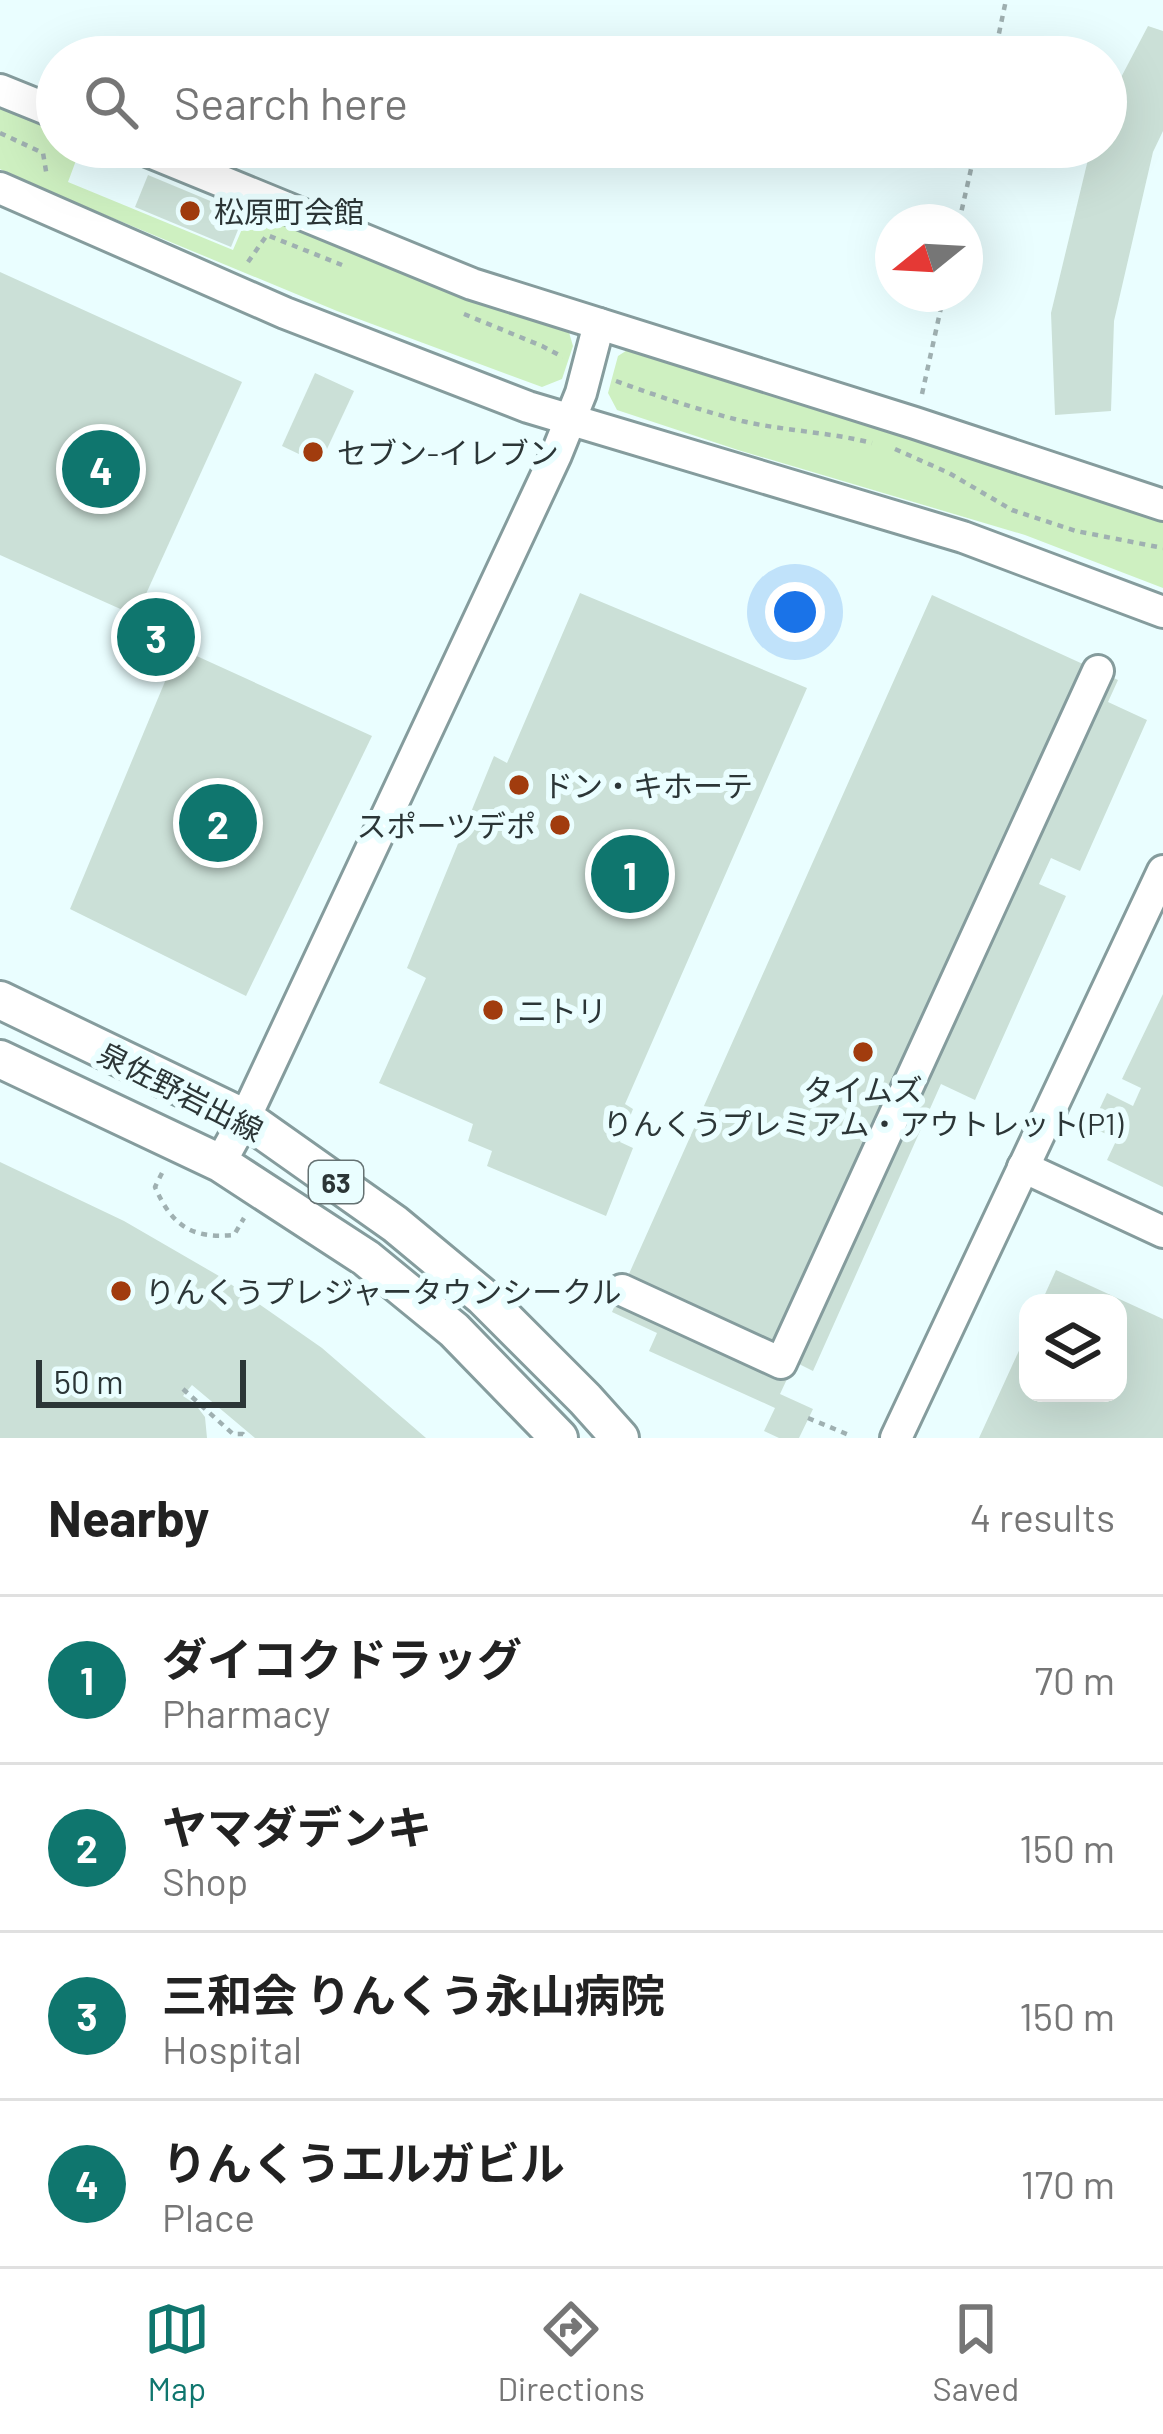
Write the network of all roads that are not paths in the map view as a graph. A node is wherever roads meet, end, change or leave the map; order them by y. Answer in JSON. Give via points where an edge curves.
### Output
{"nodes":[{"id":1,"x":0,"y":90,"type":"edge"},
{"id":2,"x":36,"y":105,"type":"edge"},
{"id":3,"x":190,"y":168,"type":"edge"},
{"id":4,"x":0,"y":188,"type":"edge"},
{"id":5,"x":599,"y":324,"type":"junction"},
{"id":6,"x":569,"y":421,"type":"junction"},
{"id":7,"x":1163,"y":505,"type":"edge"},
{"id":8,"x":1163,"y":612,"type":"edge"},
{"id":9,"x":1098,"y":671,"type":"dead end"},
{"id":10,"x":1163,"y":871,"type":"edge"},
{"id":11,"x":0,"y":1000,"type":"edge"},
{"id":12,"x":0,"y":1058,"type":"edge"},
{"id":13,"x":245,"y":1118,"type":"junction"},
{"id":14,"x":220,"y":1163,"type":"junction"},
{"id":15,"x":1023,"y":1167,"type":"junction"},
{"id":16,"x":1163,"y":1232,"type":"edge"},
{"id":17,"x":622,"y":1290,"type":"dead end"},
{"id":18,"x":559,"y":1438,"type":"edge"},
{"id":19,"x":620,"y":1438,"type":"edge"},
{"id":20,"x":896,"y":1438,"type":"edge"}],
"edges":[{"from":1,"to":2,"type":"street"},
{"from":3,"to":5,"type":"street","via":[[472,284]]},
{"from":4,"to":6,"type":"street","via":[[285,313]]},
{"from":5,"to":6,"type":"street"},
{"from":5,"to":7,"type":"street"},
{"from":6,"to":8,"type":"street","via":[[963,537]]},
{"from":6,"to":13,"type":"street"},
{"from":9,"to":17,"type":"street","via":[[781,1363]]},
{"from":10,"to":15,"type":"street"},
{"from":11,"to":13,"type":"main road","name":"泉佐野岩出線","number":"63"},
{"from":12,"to":14,"type":"main road","name":"泉佐野岩出線","number":"63"},
{"from":13,"to":14,"type":"street"},
{"from":13,"to":19,"type":"main road","name":"泉佐野岩出線","number":"63","via":[[483,1297]]},
{"from":14,"to":18,"type":"main road","name":"泉佐野岩出線","number":"63","via":[[366,1258],[454,1330]]},
{"from":15,"to":16,"type":"street"},
{"from":15,"to":20,"type":"street"}]}
